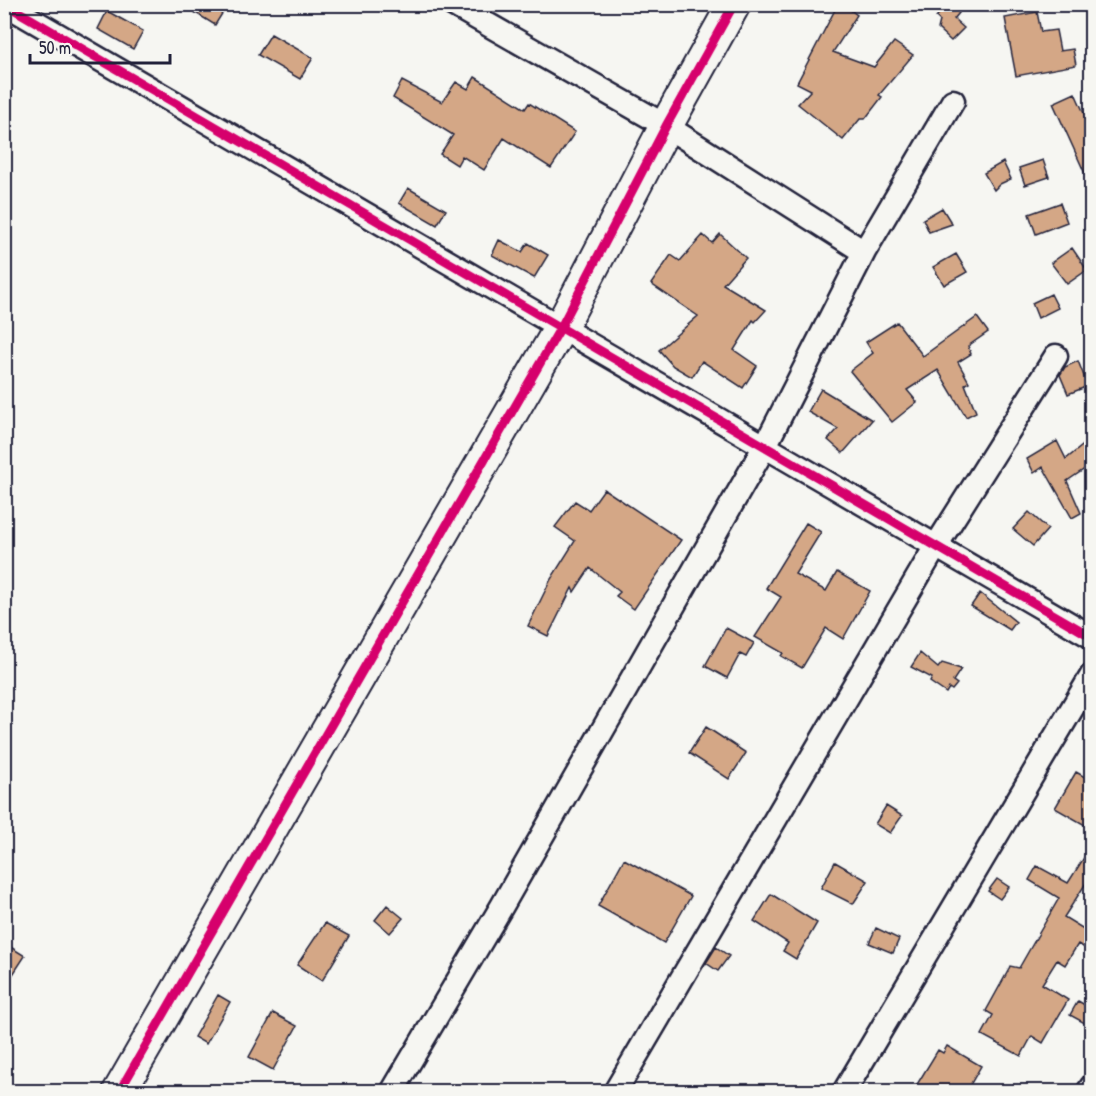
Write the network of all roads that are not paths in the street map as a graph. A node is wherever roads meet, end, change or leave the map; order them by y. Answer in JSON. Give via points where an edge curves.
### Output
{"nodes":[{"id":1,"x":5,"y":4,"type":"edge"},
{"id":2,"x":452,"y":4,"type":"edge"},
{"id":3,"x":734,"y":4,"type":"edge"},
{"id":4,"x":952,"y":101,"type":"dead end"},
{"id":5,"x":666,"y":126,"type":"junction"},
{"id":6,"x":864,"y":252,"type":"junction"},
{"id":7,"x":561,"y":327,"type":"junction"},
{"id":8,"x":1056,"y":356,"type":"dead end"},
{"id":9,"x":765,"y":446,"type":"junction"},
{"id":10,"x":936,"y":546,"type":"junction"},
{"id":11,"x":1092,"y":637,"type":"edge"},
{"id":12,"x":1092,"y":675,"type":"edge"},
{"id":13,"x":1092,"y":1086,"type":"edge"},
{"id":14,"x":119,"y":1092,"type":"edge"},
{"id":15,"x":392,"y":1092,"type":"edge"},
{"id":16,"x":615,"y":1092,"type":"edge"},
{"id":17,"x":844,"y":1092,"type":"edge"},
{"id":18,"x":1088,"y":1092,"type":"edge"}],
"edges":[{"from":1,"to":7,"type":"street"},
{"from":2,"to":5,"type":"street"},
{"from":3,"to":5,"type":"street"},
{"from":4,"to":6,"type":"street"},
{"from":5,"to":6,"type":"street"},
{"from":5,"to":7,"type":"street"},
{"from":6,"to":9,"type":"street"},
{"from":7,"to":9,"type":"street"},
{"from":7,"to":14,"type":"street"},
{"from":8,"to":10,"type":"street"},
{"from":9,"to":10,"type":"street"},
{"from":9,"to":15,"type":"street"},
{"from":10,"to":11,"type":"street"},
{"from":10,"to":16,"type":"street"},
{"from":12,"to":17,"type":"street"},
{"from":13,"to":18,"type":"street"}]}
